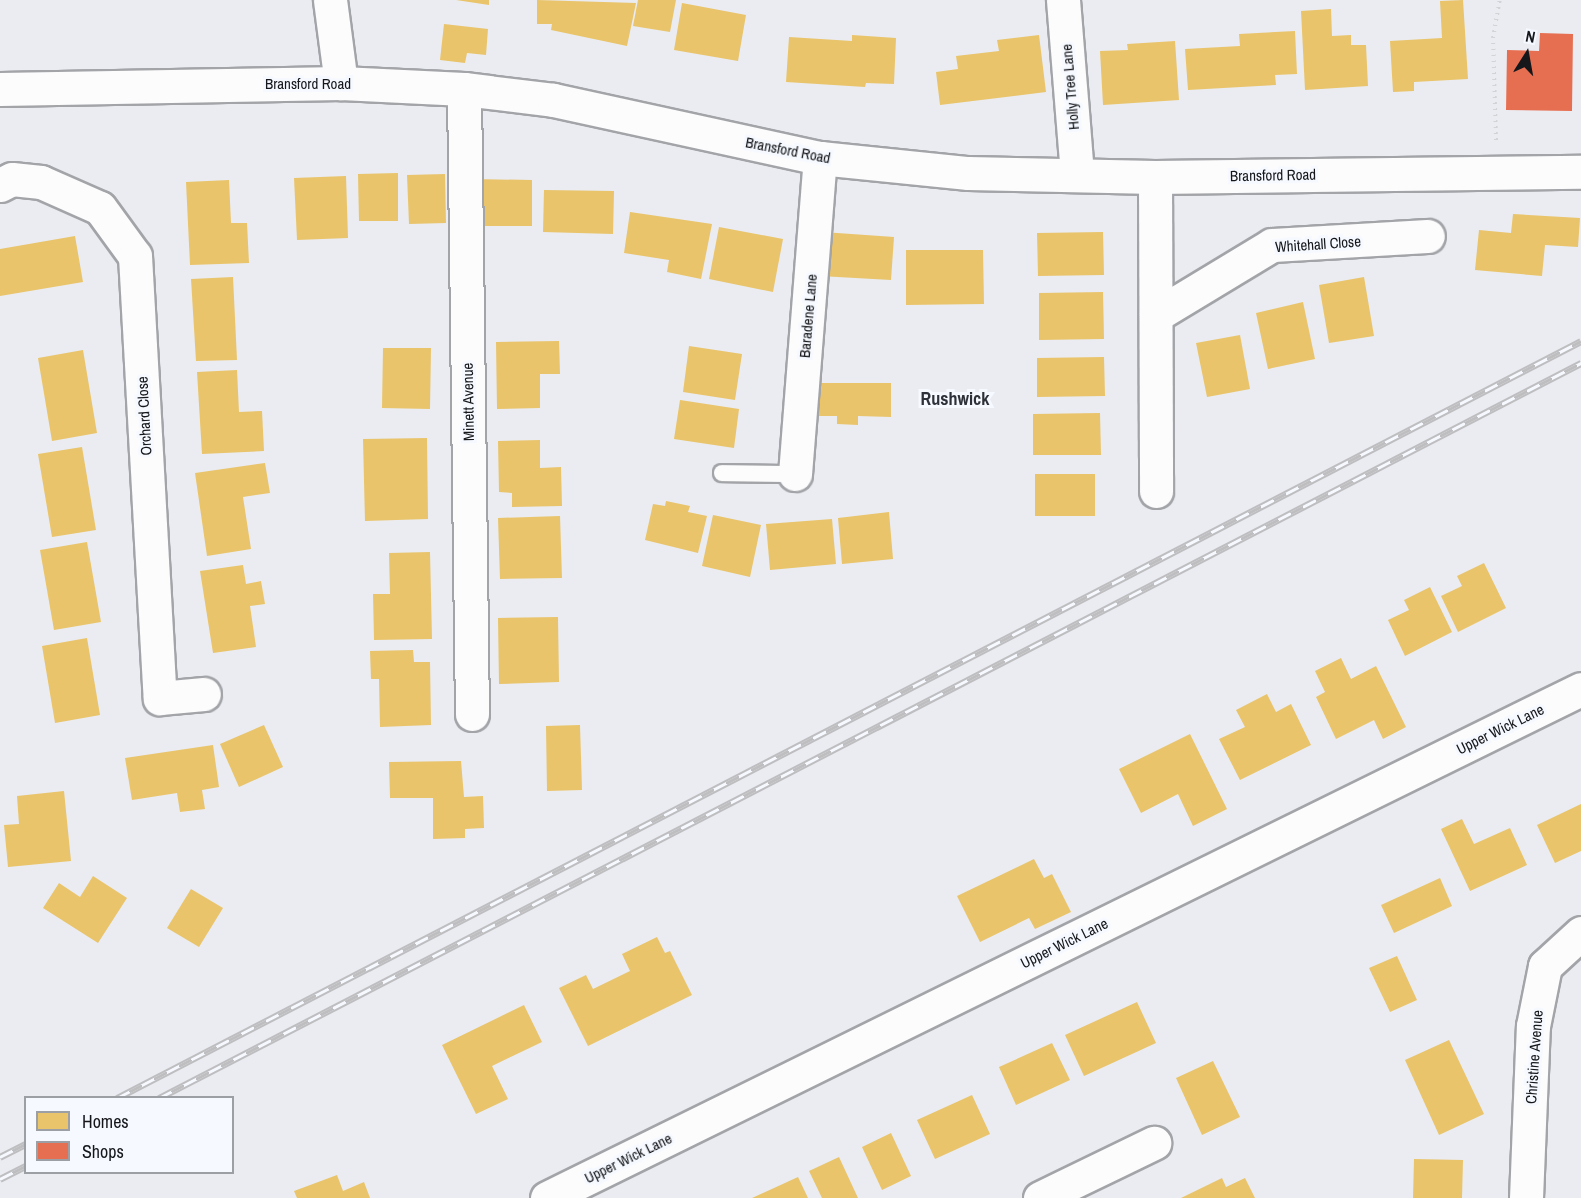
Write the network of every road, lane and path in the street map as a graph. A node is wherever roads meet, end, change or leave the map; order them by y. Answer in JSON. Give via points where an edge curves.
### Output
{"nodes":[{"id":1,"x":330,"y":0,"type":"edge"},
{"id":2,"x":1063,"y":0,"type":"edge"},
{"id":3,"x":1500,"y":0,"type":"edge"},
{"id":4,"x":341,"y":83,"type":"junction"},
{"id":5,"x":0,"y":89,"type":"edge"},
{"id":6,"x":464,"y":89,"type":"junction"},
{"id":7,"x":820,"y":158,"type":"junction"},
{"id":8,"x":1497,"y":170,"type":"junction"},
{"id":9,"x":1581,"y":172,"type":"edge"},
{"id":10,"x":1077,"y":174,"type":"junction"},
{"id":11,"x":1155,"y":177,"type":"junction"},
{"id":12,"x":0,"y":185,"type":"edge"},
{"id":13,"x":1428,"y":236,"type":"dead end"},
{"id":14,"x":1156,"y":315,"type":"junction"},
{"id":15,"x":722,"y":473,"type":"dead end"},
{"id":16,"x":795,"y":474,"type":"joint"},
{"id":17,"x":1156,"y":491,"type":"dead end"},
{"id":18,"x":1581,"y":689,"type":"edge"},
{"id":19,"x":204,"y":694,"type":"dead end"},
{"id":20,"x":472,"y":714,"type":"dead end"},
{"id":21,"x":1581,"y":933,"type":"edge"},
{"id":22,"x":1154,"y":1143,"type":"dead end"},
{"id":23,"x":547,"y":1198,"type":"edge"},
{"id":24,"x":1040,"y":1198,"type":"edge"},
{"id":25,"x":1526,"y":1198,"type":"edge"}],
"edges":[{"from":1,"to":4,"type":"street"},
{"from":2,"to":10,"type":"street","name":"Holly Tree Lane"},
{"from":3,"to":8,"type":"path","via":[[1493,38]]},
{"from":4,"to":5,"type":"street","name":"Bransford Road"},
{"from":4,"to":6,"type":"street","name":"Bransford Road"},
{"from":6,"to":7,"type":"street","name":"Bransford Road","via":[[553,100]]},
{"from":6,"to":20,"type":"street","name":"Minett Avenue"},
{"from":7,"to":10,"type":"street","name":"Bransford Road","via":[[968,173]]},
{"from":7,"to":16,"type":"street","name":"Baradene Lane"},
{"from":8,"to":9,"type":"street","name":"Bransford Road"},
{"from":8,"to":11,"type":"street","name":"Bransford Road"},
{"from":10,"to":11,"type":"street","name":"Bransford Road"},
{"from":11,"to":14,"type":"street"},
{"from":12,"to":19,"type":"street","name":"Orchard Close","via":[[12,179],[41,182],[100,208],[135,256],[160,698]]},
{"from":13,"to":14,"type":"street","name":"Whitehall Close","via":[[1272,245]]},
{"from":14,"to":17,"type":"street"},
{"from":15,"to":16,"type":"lane"},
{"from":18,"to":23,"type":"street","name":"Upper Wick Lane"},
{"from":21,"to":25,"type":"street","name":"Christine Avenue","via":[[1545,966],[1533,1026]]},
{"from":22,"to":24,"type":"street"}]}
